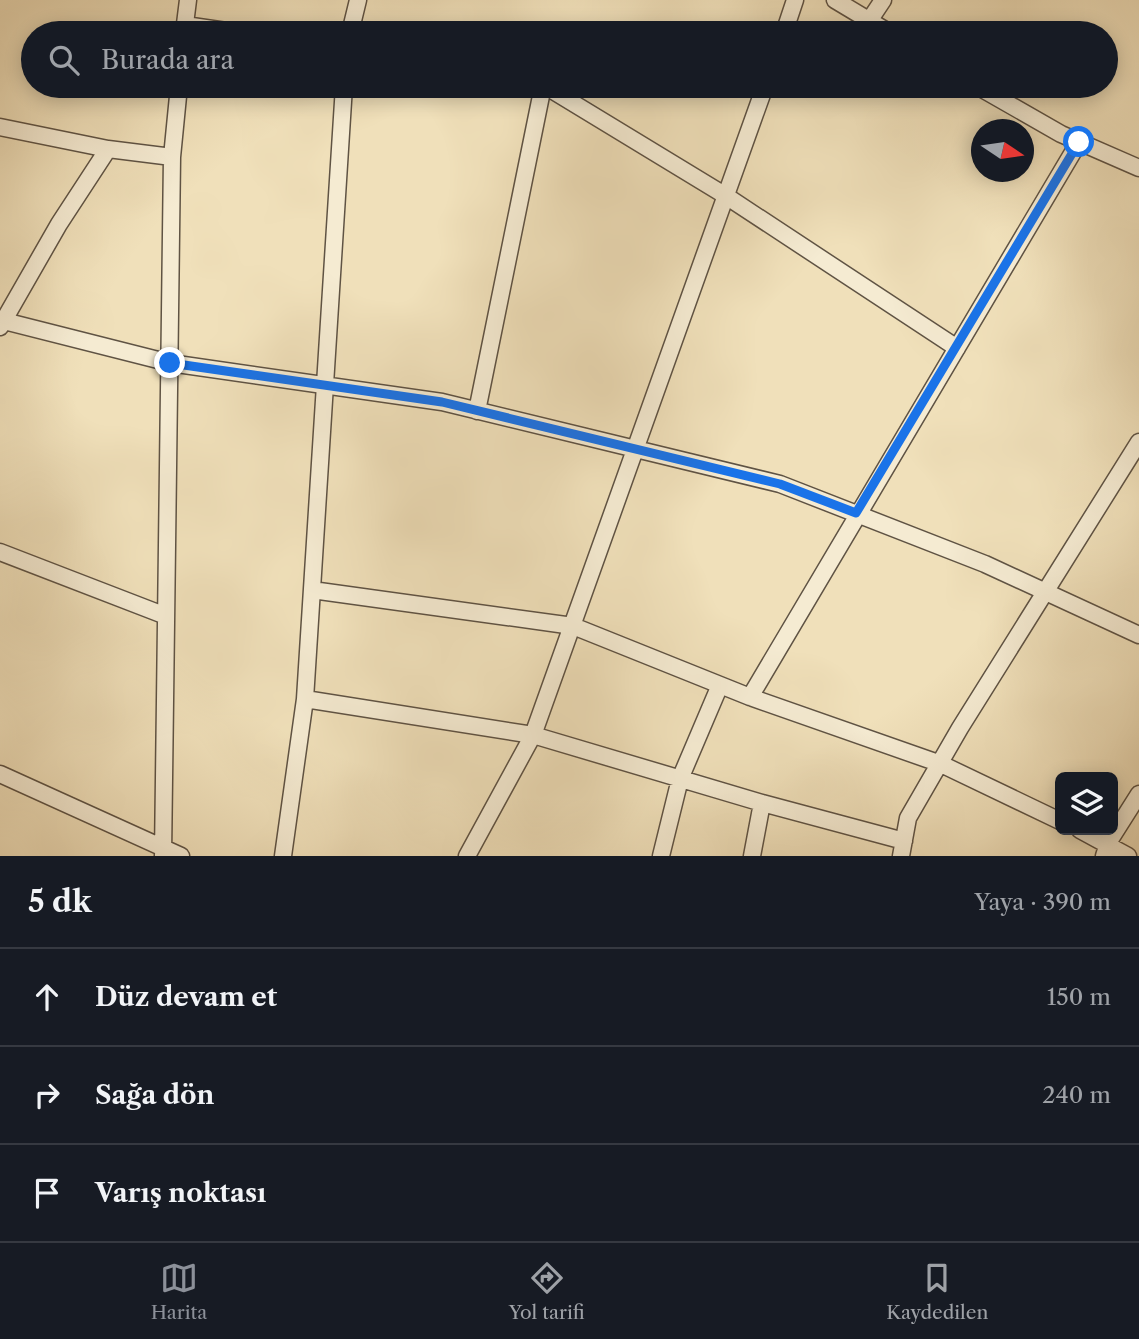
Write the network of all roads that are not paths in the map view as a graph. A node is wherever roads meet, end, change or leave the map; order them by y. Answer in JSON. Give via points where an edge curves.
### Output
{"nodes":[{"id":1,"x":188,"y":0,"type":"edge"},
{"id":2,"x":358,"y":0,"type":"edge"},
{"id":3,"x":795,"y":0,"type":"edge"},
{"id":4,"x":835,"y":0,"type":"edge"},
{"id":5,"x":883,"y":0,"type":"edge"},
{"id":6,"x":186,"y":21,"type":"edge"},
{"id":7,"x":353,"y":21,"type":"edge"},
{"id":8,"x":787,"y":21,"type":"edge"},
{"id":9,"x":869,"y":21,"type":"joint"},
{"id":10,"x":178,"y":98,"type":"edge"},
{"id":11,"x":343,"y":98,"type":"edge"},
{"id":12,"x":542,"y":98,"type":"edge"},
{"id":13,"x":564,"y":98,"type":"edge"},
{"id":14,"x":761,"y":98,"type":"edge"},
{"id":15,"x":999,"y":98,"type":"edge"},
{"id":16,"x":0,"y":127,"type":"edge"},
{"id":17,"x":1079,"y":142,"type":"junction"},
{"id":18,"x":108,"y":149,"type":"junction"},
{"id":19,"x":172,"y":158,"type":"junction"},
{"id":20,"x":1139,"y":168,"type":"edge"},
{"id":21,"x":726,"y":196,"type":"junction"},
{"id":22,"x":1,"y":323,"type":"edge"},
{"id":23,"x":957,"y":348,"type":"junction"},
{"id":24,"x":170,"y":363,"type":"junction"},
{"id":25,"x":324,"y":385,"type":"junction"},
{"id":26,"x":477,"y":411,"type":"junction"},
{"id":27,"x":1139,"y":442,"type":"edge"},
{"id":28,"x":636,"y":449,"type":"junction"},
{"id":29,"x":856,"y":513,"type":"junction"},
{"id":30,"x":0,"y":552,"type":"edge"},
{"id":31,"x":312,"y":590,"type":"junction"},
{"id":32,"x":1046,"y":591,"type":"junction"},
{"id":33,"x":166,"y":616,"type":"junction"},
{"id":34,"x":573,"y":626,"type":"junction"},
{"id":35,"x":1139,"y":635,"type":"edge"},
{"id":36,"x":720,"y":685,"type":"junction"},
{"id":37,"x":750,"y":697,"type":"junction"},
{"id":38,"x":305,"y":699,"type":"junction"},
{"id":39,"x":533,"y":735,"type":"junction"},
{"id":40,"x":941,"y":764,"type":"junction"},
{"id":41,"x":0,"y":776,"type":"edge"},
{"id":42,"x":680,"y":779,"type":"junction"},
{"id":43,"x":1139,"y":794,"type":"edge"},
{"id":44,"x":761,"y":803,"type":"junction"},
{"id":45,"x":1055,"y":819,"type":"edge"},
{"id":46,"x":1086,"y":835,"type":"edge"},
{"id":47,"x":902,"y":848,"type":"edge"},
{"id":48,"x":1106,"y":850,"type":"edge"},
{"id":49,"x":163,"y":853,"type":"edge"},
{"id":50,"x":181,"y":856,"type":"edge"},
{"id":51,"x":283,"y":856,"type":"edge"},
{"id":52,"x":467,"y":856,"type":"edge"},
{"id":53,"x":661,"y":856,"type":"edge"},
{"id":54,"x":752,"y":856,"type":"edge"},
{"id":55,"x":1128,"y":856,"type":"edge"}],
"edges":[{"from":1,"to":6,"type":"street"},
{"from":2,"to":7,"type":"street"},
{"from":3,"to":8,"type":"street"},
{"from":4,"to":9,"type":"street"},
{"from":5,"to":9,"type":"street"},
{"from":10,"to":19,"type":"street"},
{"from":11,"to":25,"type":"street"},
{"from":12,"to":26,"type":"street"},
{"from":13,"to":21,"type":"street"},
{"from":14,"to":21,"type":"street"},
{"from":15,"to":17,"type":"street"},
{"from":16,"to":18,"type":"street"},
{"from":17,"to":20,"type":"street"},
{"from":17,"to":23,"type":"street"},
{"from":18,"to":19,"type":"street"},
{"from":18,"to":22,"type":"street"},
{"from":19,"to":24,"type":"street"},
{"from":21,"to":23,"type":"street"},
{"from":21,"to":28,"type":"street"},
{"from":22,"to":24,"type":"street"},
{"from":23,"to":29,"type":"street"},
{"from":24,"to":25,"type":"street"},
{"from":24,"to":33,"type":"street"},
{"from":25,"to":26,"type":"street"},
{"from":25,"to":31,"type":"street"},
{"from":26,"to":28,"type":"street"},
{"from":27,"to":32,"type":"street"},
{"from":28,"to":29,"type":"street","via":[[780,484]]},
{"from":28,"to":34,"type":"street"},
{"from":29,"to":32,"type":"street"},
{"from":29,"to":37,"type":"street"},
{"from":30,"to":33,"type":"street"},
{"from":31,"to":34,"type":"street"},
{"from":31,"to":38,"type":"street"},
{"from":32,"to":35,"type":"street"},
{"from":32,"to":40,"type":"street"},
{"from":33,"to":49,"type":"street"},
{"from":34,"to":36,"type":"street"},
{"from":34,"to":39,"type":"street"},
{"from":36,"to":37,"type":"street"},
{"from":36,"to":42,"type":"street"},
{"from":37,"to":40,"type":"street"},
{"from":38,"to":39,"type":"street"},
{"from":38,"to":51,"type":"street"},
{"from":39,"to":42,"type":"street"},
{"from":39,"to":52,"type":"street"},
{"from":40,"to":45,"type":"street"},
{"from":40,"to":47,"type":"street","via":[[908,818]]},
{"from":41,"to":49,"type":"street"},
{"from":42,"to":44,"type":"street"},
{"from":42,"to":53,"type":"street"},
{"from":43,"to":48,"type":"street"},
{"from":44,"to":47,"type":"street"},
{"from":44,"to":54,"type":"street"},
{"from":46,"to":48,"type":"street"},
{"from":48,"to":55,"type":"street"},
{"from":49,"to":50,"type":"street"}]}
